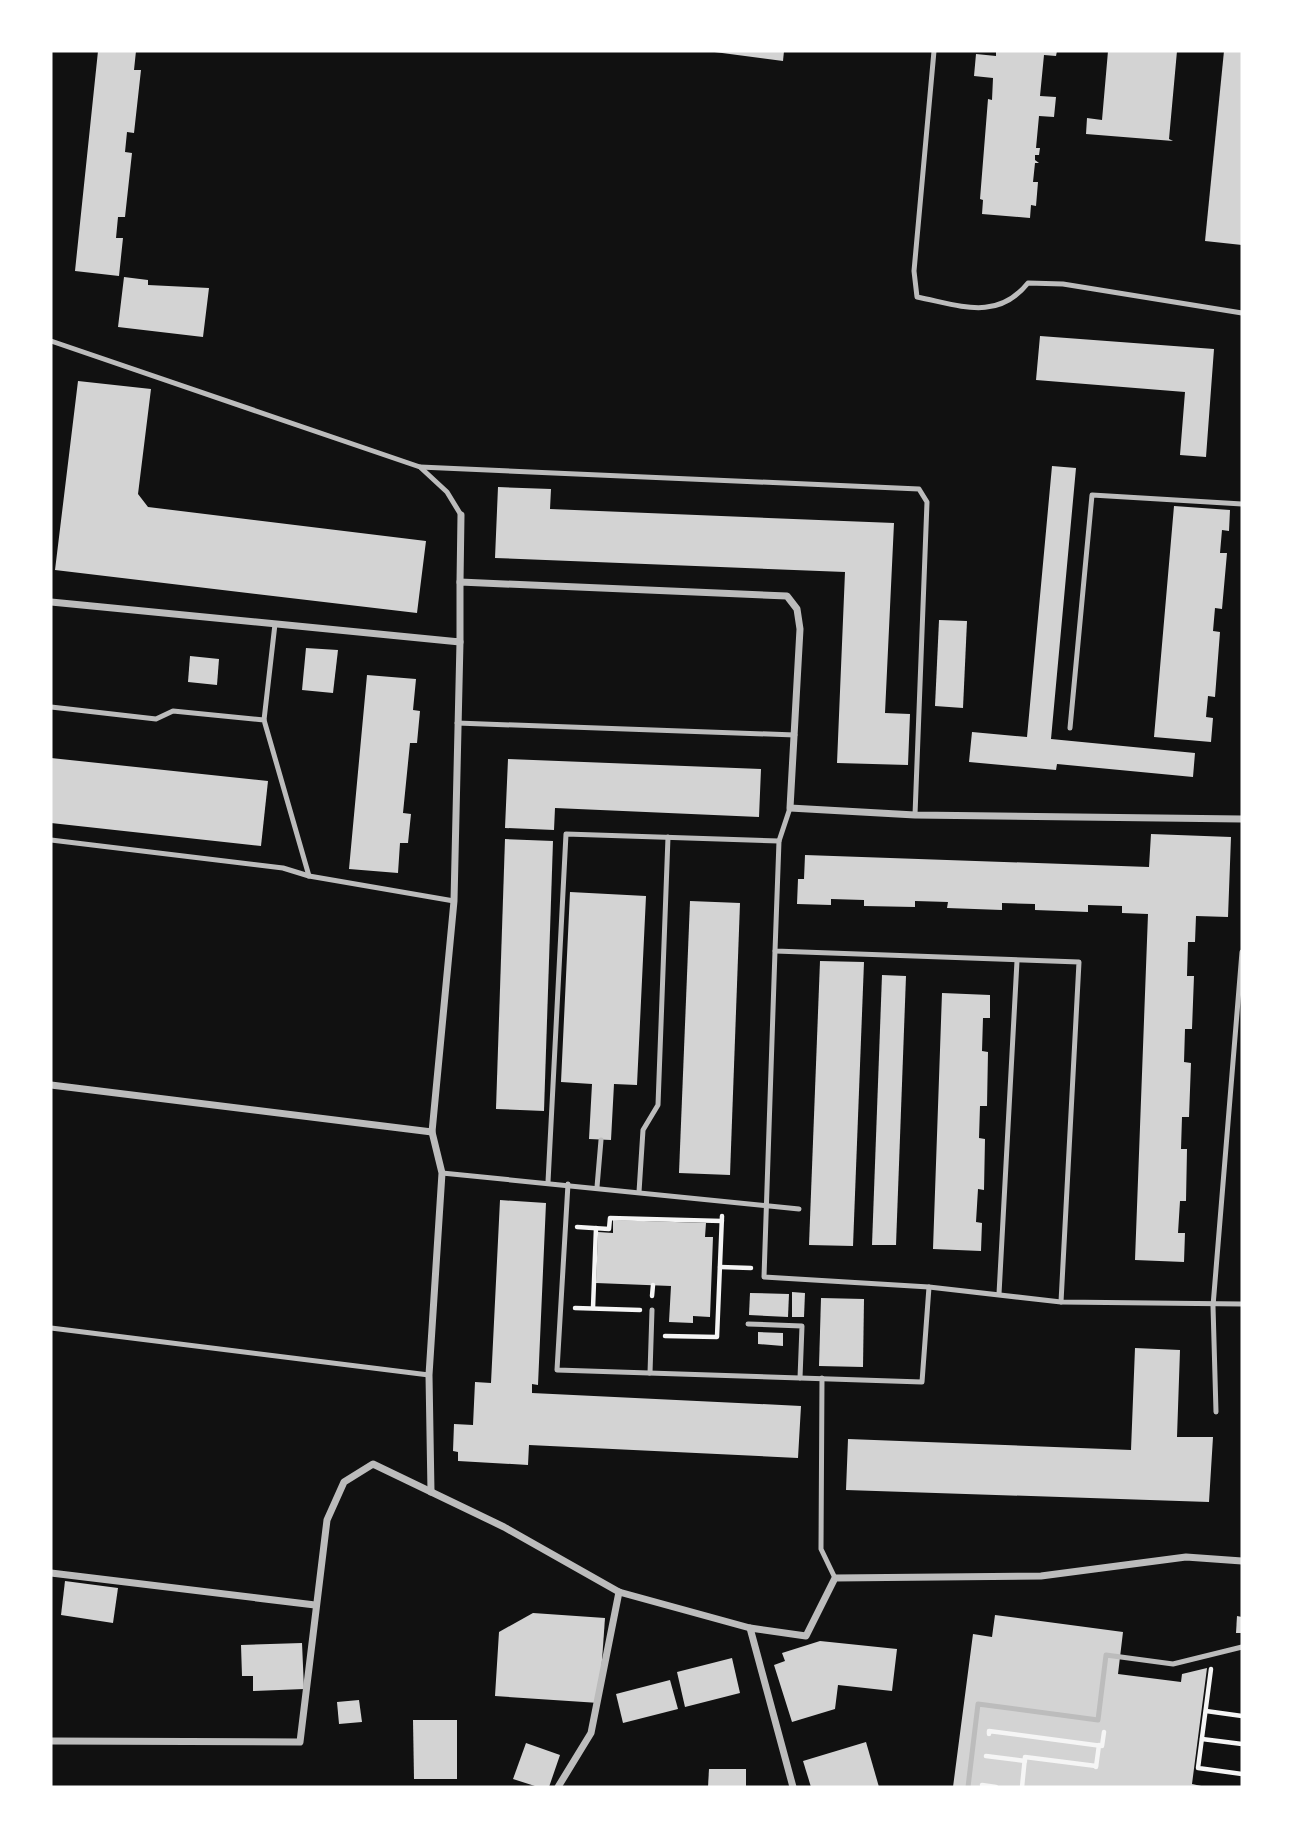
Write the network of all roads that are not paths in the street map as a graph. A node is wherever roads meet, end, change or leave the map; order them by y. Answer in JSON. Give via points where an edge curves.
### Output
{"nodes":[{"id":1,"x":933,"y":51,"type":"edge"},
{"id":2,"x":1242,"y":313,"type":"edge"},
{"id":3,"x":51,"y":341,"type":"edge"},
{"id":4,"x":420,"y":467,"type":"junction"},
{"id":5,"x":1242,"y":504,"type":"edge"},
{"id":6,"x":461,"y":515,"type":"joint"},
{"id":7,"x":460,"y":582,"type":"junction"},
{"id":8,"x":51,"y":602,"type":"edge"},
{"id":9,"x":275,"y":624,"type":"junction"},
{"id":10,"x":460,"y":642,"type":"junction"},
{"id":11,"x":51,"y":708,"type":"edge"},
{"id":12,"x":264,"y":720,"type":"junction"},
{"id":13,"x":457,"y":723,"type":"junction"},
{"id":14,"x":1070,"y":728,"type":"dead end"},
{"id":15,"x":795,"y":735,"type":"junction"},
{"id":16,"x":790,"y":808,"type":"junction"},
{"id":17,"x":915,"y":815,"type":"junction"},
{"id":18,"x":1242,"y":819,"type":"edge"},
{"id":19,"x":668,"y":837,"type":"junction"},
{"id":20,"x":51,"y":840,"type":"edge"},
{"id":21,"x":779,"y":841,"type":"junction"},
{"id":22,"x":309,"y":876,"type":"junction"},
{"id":23,"x":454,"y":901,"type":"junction"},
{"id":24,"x":775,"y":951,"type":"junction"},
{"id":25,"x":1242,"y":952,"type":"edge"},
{"id":26,"x":1017,"y":961,"type":"junction"},
{"id":27,"x":51,"y":1085,"type":"edge"},
{"id":28,"x":432,"y":1132,"type":"junction"},
{"id":29,"x":601,"y":1140,"type":"dead end"},
{"id":30,"x":442,"y":1173,"type":"junction"},
{"id":31,"x":548,"y":1182,"type":"junction"},
{"id":32,"x":568,"y":1184,"type":"junction"},
{"id":33,"x":597,"y":1187,"type":"junction"},
{"id":34,"x":639,"y":1192,"type":"junction"},
{"id":35,"x":767,"y":1205,"type":"junction"},
{"id":36,"x":799,"y":1209,"type":"dead end"},
{"id":37,"x":929,"y":1287,"type":"junction"},
{"id":38,"x":999,"y":1294,"type":"junction"},
{"id":39,"x":1061,"y":1302,"type":"junction"},
{"id":40,"x":1242,"y":1304,"type":"edge"},
{"id":41,"x":1213,"y":1306,"type":"junction"},
{"id":42,"x":652,"y":1310,"type":"road end"},
{"id":43,"x":748,"y":1324,"type":"dead end"},
{"id":44,"x":51,"y":1328,"type":"edge"},
{"id":45,"x":650,"y":1373,"type":"junction"},
{"id":46,"x":429,"y":1375,"type":"junction"},
{"id":47,"x":800,"y":1378,"type":"junction"},
{"id":48,"x":822,"y":1378,"type":"junction"},
{"id":49,"x":1216,"y":1412,"type":"dead end"},
{"id":50,"x":431,"y":1492,"type":"junction"},
{"id":51,"x":1242,"y":1561,"type":"edge"},
{"id":52,"x":51,"y":1573,"type":"edge"},
{"id":53,"x":835,"y":1578,"type":"junction"},
{"id":54,"x":619,"y":1592,"type":"junction"},
{"id":55,"x":316,"y":1605,"type":"junction"},
{"id":56,"x":750,"y":1628,"type":"junction"},
{"id":57,"x":1242,"y":1647,"type":"edge"},
{"id":58,"x":51,"y":1741,"type":"edge"},
{"id":59,"x":558,"y":1787,"type":"edge"},
{"id":60,"x":793,"y":1787,"type":"edge"},
{"id":61,"x":968,"y":1787,"type":"edge"}],
"edges":[{"from":1,"to":2,"type":"lane","via":[[914,271],[917,297],[986,309],[1015,299],[1028,283],[1063,284]]},
{"from":3,"to":4,"type":"lane"},
{"from":4,"to":6,"type":"lane","via":[[447,492]]},
{"from":4,"to":17,"type":"lane","via":[[919,489],[927,502]]},
{"from":5,"to":14,"type":"lane","via":[[1093,495]]},
{"from":6,"to":7,"type":"street"},
{"from":7,"to":10,"type":"street"},
{"from":7,"to":15,"type":"street","via":[[787,596],[797,609],[800,629]]},
{"from":8,"to":9,"type":"street"},
{"from":9,"to":10,"type":"street"},
{"from":9,"to":12,"type":"lane"},
{"from":10,"to":13,"type":"street"},
{"from":11,"to":12,"type":"lane","via":[[156,719],[173,710]]},
{"from":12,"to":22,"type":"lane"},
{"from":13,"to":15,"type":"lane"},
{"from":13,"to":23,"type":"street"},
{"from":15,"to":16,"type":"street"},
{"from":16,"to":17,"type":"street"},
{"from":16,"to":21,"type":"lane"},
{"from":17,"to":18,"type":"street"},
{"from":19,"to":21,"type":"lane"},
{"from":19,"to":31,"type":"lane","via":[[566,834]]},
{"from":19,"to":34,"type":"lane","via":[[658,1105],[643,1130]]},
{"from":20,"to":22,"type":"lane","via":[[283,868]]},
{"from":21,"to":24,"type":"lane"},
{"from":22,"to":23,"type":"lane"},
{"from":23,"to":28,"type":"street"},
{"from":24,"to":26,"type":"lane"},
{"from":24,"to":35,"type":"lane"},
{"from":25,"to":41,"type":"lane"},
{"from":26,"to":38,"type":"lane"},
{"from":26,"to":39,"type":"lane","via":[[1079,962]]},
{"from":27,"to":28,"type":"street"},
{"from":28,"to":30,"type":"street"},
{"from":29,"to":33,"type":"lane"},
{"from":30,"to":31,"type":"lane"},
{"from":30,"to":46,"type":"street"},
{"from":31,"to":32,"type":"lane"},
{"from":32,"to":33,"type":"lane"},
{"from":32,"to":45,"type":"lane","via":[[557,1370]]},
{"from":33,"to":34,"type":"lane"},
{"from":34,"to":35,"type":"lane"},
{"from":35,"to":36,"type":"lane"},
{"from":35,"to":37,"type":"lane","via":[[764,1277]]},
{"from":37,"to":38,"type":"lane"},
{"from":37,"to":48,"type":"lane","via":[[922,1382]]},
{"from":38,"to":39,"type":"lane"},
{"from":39,"to":41,"type":"lane"},
{"from":40,"to":41,"type":"lane"},
{"from":41,"to":49,"type":"lane"},
{"from":42,"to":45,"type":"lane"},
{"from":43,"to":47,"type":"lane","via":[[802,1326]]},
{"from":44,"to":46,"type":"lane"},
{"from":45,"to":47,"type":"lane"},
{"from":46,"to":50,"type":"street"},
{"from":47,"to":48,"type":"lane"},
{"from":48,"to":53,"type":"lane","via":[[821,1549]]},
{"from":50,"to":54,"type":"street"},
{"from":50,"to":55,"type":"street","via":[[373,1464],[344,1482],[327,1520]]},
{"from":51,"to":53,"type":"street","via":[[1186,1556],[1041,1577]]},
{"from":52,"to":55,"type":"street"},
{"from":53,"to":56,"type":"street","via":[[806,1636]]},
{"from":54,"to":56,"type":"street"},
{"from":54,"to":59,"type":"street","via":[[591,1733]]},
{"from":55,"to":58,"type":"street","via":[[300,1742]]},
{"from":56,"to":60,"type":"street"},
{"from":57,"to":61,"type":"lane","via":[[1173,1664],[1107,1655],[1098,1720],[978,1704]]}]}
